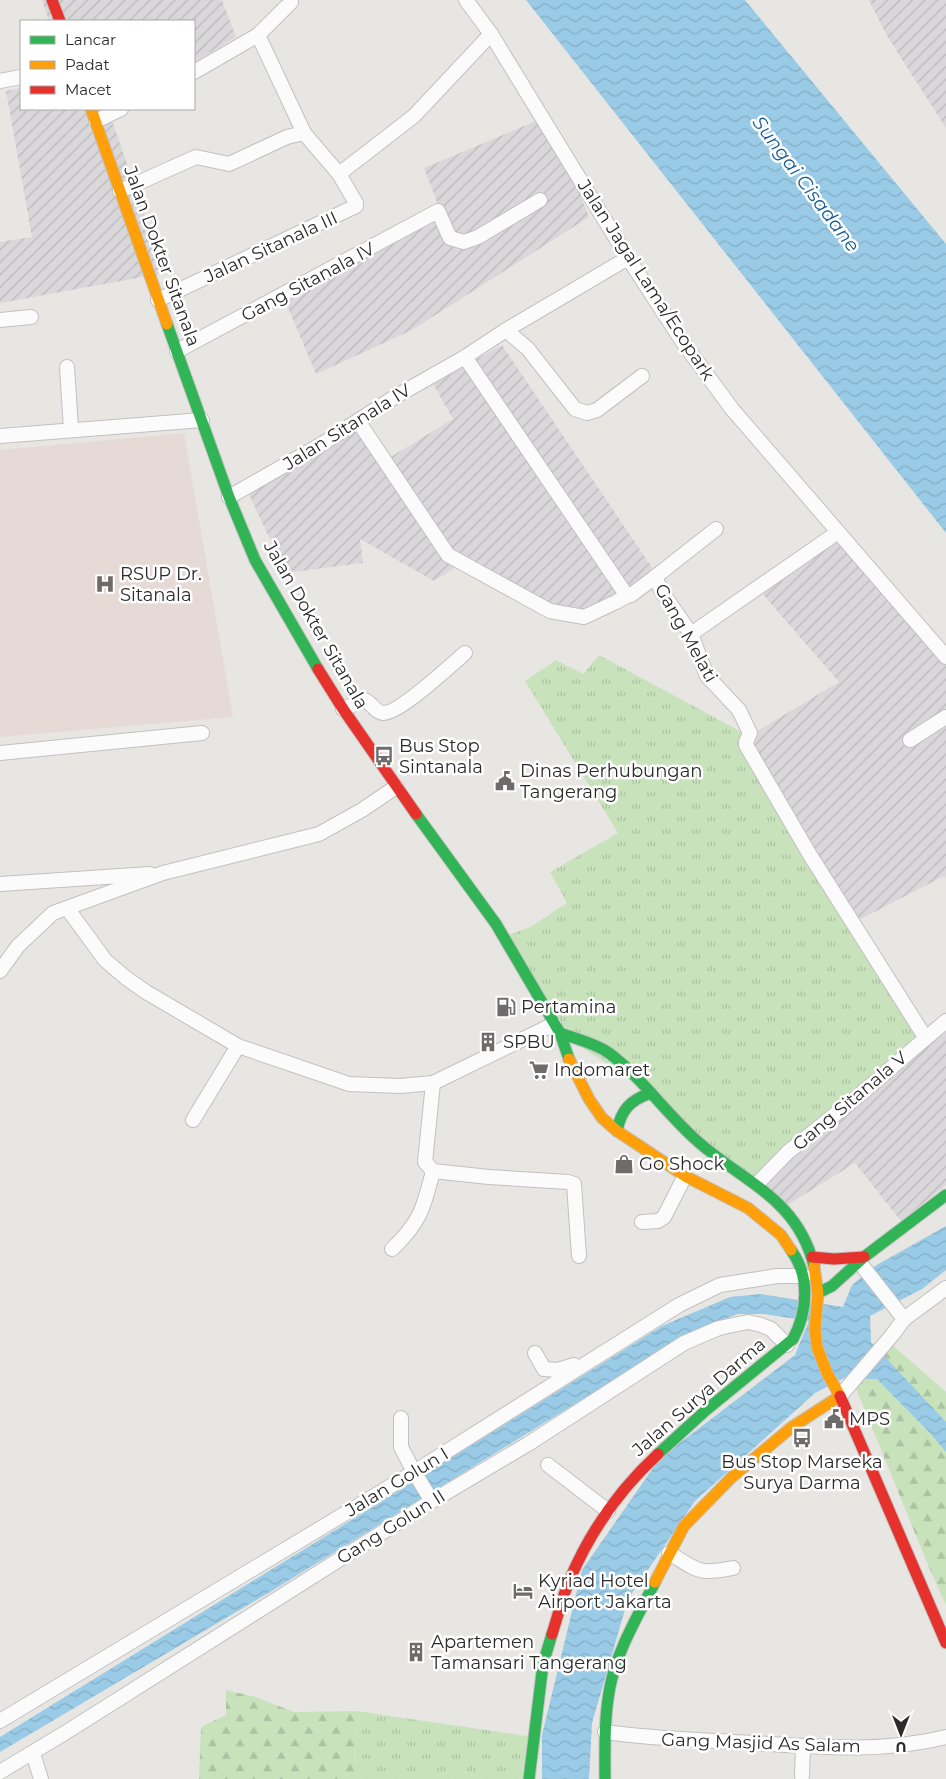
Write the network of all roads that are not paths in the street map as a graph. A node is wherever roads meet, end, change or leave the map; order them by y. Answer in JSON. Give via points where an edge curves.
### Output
{"nodes":[{"id":1,"x":52,"y":0,"type":"edge"},
{"id":2,"x":290,"y":0,"type":"edge"},
{"id":3,"x":466,"y":0,"type":"edge"},
{"id":4,"x":60,"y":20,"type":"edge"},
{"id":5,"x":491,"y":34,"type":"junction"},
{"id":6,"x":258,"y":35,"type":"junction"},
{"id":7,"x":195,"y":71,"type":"edge"},
{"id":8,"x":20,"y":76,"type":"edge"},
{"id":9,"x":0,"y":80,"type":"edge"},
{"id":10,"x":116,"y":110,"type":"edge"},
{"id":11,"x":94,"y":115,"type":"edge"},
{"id":12,"x":304,"y":133,"type":"junction"},
{"id":13,"x":339,"y":174,"type":"junction"},
{"id":14,"x":120,"y":191,"type":"junction"},
{"id":15,"x":540,"y":200,"type":"dead end"},
{"id":16,"x":628,"y":258,"type":"junction"},
{"id":17,"x":158,"y":300,"type":"junction"},
{"id":18,"x":31,"y":317,"type":"dead end"},
{"id":19,"x":0,"y":320,"type":"edge"},
{"id":20,"x":506,"y":330,"type":"junction"},
{"id":21,"x":177,"y":351,"type":"junction"},
{"id":22,"x":465,"y":357,"type":"junction"},
{"id":23,"x":67,"y":367,"type":"dead end"},
{"id":24,"x":642,"y":376,"type":"dead end"},
{"id":25,"x":202,"y":420,"type":"junction"},
{"id":26,"x":358,"y":421,"type":"junction"},
{"id":27,"x":71,"y":429,"type":"junction"},
{"id":28,"x":0,"y":436,"type":"edge"},
{"id":29,"x":229,"y":497,"type":"junction"},
{"id":30,"x":716,"y":529,"type":"dead end"},
{"id":31,"x":838,"y":532,"type":"junction"},
{"id":32,"x":655,"y":577,"type":"junction"},
{"id":33,"x":626,"y":596,"type":"junction"},
{"id":34,"x":691,"y":634,"type":"junction"},
{"id":35,"x":465,"y":653,"type":"dead end"},
{"id":36,"x":946,"y":657,"type":"edge"},
{"id":37,"x":343,"y":709,"type":"junction"},
{"id":38,"x":946,"y":717,"type":"edge"},
{"id":39,"x":202,"y":733,"type":"dead end"},
{"id":40,"x":910,"y":740,"type":"dead end"},
{"id":41,"x":0,"y":753,"type":"edge"},
{"id":42,"x":396,"y":788,"type":"junction"},
{"id":43,"x":163,"y":874,"type":"junction"},
{"id":44,"x":0,"y":884,"type":"edge"},
{"id":45,"x":67,"y":908,"type":"junction"},
{"id":46,"x":0,"y":971,"type":"edge"},
{"id":47,"x":946,"y":1021,"type":"edge"},
{"id":48,"x":557,"y":1029,"type":"junction"},
{"id":49,"x":926,"y":1037,"type":"junction"},
{"id":50,"x":238,"y":1046,"type":"junction"},
{"id":51,"x":433,"y":1082,"type":"junction"},
{"id":52,"x":651,"y":1093,"type":"junction"},
{"id":53,"x":193,"y":1120,"type":"dead end"},
{"id":54,"x":618,"y":1131,"type":"junction"},
{"id":55,"x":433,"y":1171,"type":"junction"},
{"id":56,"x":685,"y":1176,"type":"junction"},
{"id":57,"x":758,"y":1184,"type":"junction"},
{"id":58,"x":946,"y":1195,"type":"edge"},
{"id":59,"x":642,"y":1222,"type":"dead end"},
{"id":60,"x":392,"y":1249,"type":"dead end"},
{"id":61,"x":578,"y":1256,"type":"dead end"},
{"id":62,"x":812,"y":1257,"type":"junction"},
{"id":63,"x":863,"y":1263,"type":"junction"},
{"id":64,"x":804,"y":1276,"type":"junction"},
{"id":65,"x":805,"y":1293,"type":"joint"},
{"id":66,"x":943,"y":1295,"type":"edge"},
{"id":67,"x":818,"y":1296,"type":"junction"},
{"id":68,"x":900,"y":1314,"type":"junction"},
{"id":69,"x":787,"y":1345,"type":"junction"},
{"id":70,"x":535,"y":1353,"type":"dead end"},
{"id":71,"x":578,"y":1368,"type":"junction"},
{"id":72,"x":840,"y":1389,"type":"junction"},
{"id":73,"x":400,"y":1418,"type":"dead end"},
{"id":74,"x":548,"y":1464,"type":"dead end"},
{"id":75,"x":415,"y":1474,"type":"junction"},
{"id":76,"x":431,"y":1500,"type":"junction"},
{"id":77,"x":608,"y":1511,"type":"junction"},
{"id":78,"x":669,"y":1553,"type":"junction"},
{"id":79,"x":733,"y":1568,"type":"dead end"},
{"id":80,"x":946,"y":1643,"type":"edge"},
{"id":81,"x":0,"y":1721,"type":"edge"},
{"id":82,"x":605,"y":1732,"type":"junction"},
{"id":83,"x":946,"y":1737,"type":"edge"},
{"id":84,"x":803,"y":1746,"type":"junction"},
{"id":85,"x":33,"y":1753,"type":"junction"},
{"id":86,"x":605,"y":1753,"type":"junction"},
{"id":87,"x":0,"y":1772,"type":"edge"},
{"id":88,"x":802,"y":1776,"type":"dead end"},
{"id":89,"x":41,"y":1779,"type":"edge"},
{"id":90,"x":529,"y":1779,"type":"edge"},
{"id":91,"x":595,"y":1779,"type":"edge"},
{"id":92,"x":605,"y":1779,"type":"edge"}],
"edges":[{"from":1,"to":4,"type":"main road"},
{"from":2,"to":6,"type":"street"},
{"from":3,"to":5,"type":"street","name":"Jalan Jagal Lama/Ecopark"},
{"from":5,"to":13,"type":"street","via":[[414,116]]},
{"from":5,"to":16,"type":"street","name":"Jalan Jagal Lama/Ecopark"},
{"from":6,"to":7,"type":"street"},
{"from":6,"to":12,"type":"street"},
{"from":8,"to":9,"type":"street"},
{"from":10,"to":11,"type":"street"},
{"from":11,"to":14,"type":"main road","name":"Jalan Dokter Sitanala"},
{"from":12,"to":13,"type":"street"},
{"from":12,"to":14,"type":"street","via":[[287,137],[229,164],[196,157]]},
{"from":13,"to":17,"type":"street","name":"Jalan Sitanala III","via":[[356,206]]},
{"from":14,"to":17,"type":"main road","name":"Jalan Dokter Sitanala"},
{"from":15,"to":21,"type":"street","name":"Gang Sitanala IV","via":[[478,238],[464,242],[450,238],[438,212]]},
{"from":16,"to":20,"type":"street","name":"Jalan Sitanala IV"},
{"from":16,"to":31,"type":"street","name":"Jalan Jagal Lama/Ecopark","via":[[682,341],[732,409]]},
{"from":17,"to":21,"type":"main road","name":"Jalan Dokter Sitanala"},
{"from":18,"to":19,"type":"street"},
{"from":20,"to":22,"type":"street","name":"Jalan Sitanala IV"},
{"from":20,"to":24,"type":"street","via":[[528,349],[575,409],[587,413],[597,410]]},
{"from":21,"to":25,"type":"main road","name":"Jalan Dokter Sitanala"},
{"from":22,"to":26,"type":"street","name":"Jalan Sitanala IV"},
{"from":22,"to":33,"type":"street","name":"Gang Melati"},
{"from":23,"to":27,"type":"street"},
{"from":25,"to":27,"type":"street"},
{"from":25,"to":29,"type":"main road","name":"Jalan Dokter Sitanala"},
{"from":26,"to":29,"type":"street","name":"Jalan Sitanala IV"},
{"from":26,"to":33,"type":"street","via":[[448,555],[550,611],[584,617]]},
{"from":27,"to":28,"type":"street"},
{"from":29,"to":37,"type":"main road","name":"Jalan Dokter Sitanala","via":[[262,574]]},
{"from":30,"to":32,"type":"street"},
{"from":31,"to":34,"type":"street"},
{"from":31,"to":36,"type":"street","name":"Jalan Jagal Lama/Ecopark"},
{"from":32,"to":33,"type":"street","name":"Gang Melati"},
{"from":32,"to":34,"type":"street","name":"Gang Melati"},
{"from":34,"to":49,"type":"street","name":"Gang Melati","via":[[707,676],[739,710],[750,731],[746,746],[810,855]]},
{"from":35,"to":37,"type":"street","via":[[414,697],[388,712],[378,711],[364,700]]},
{"from":37,"to":42,"type":"main road","name":"Jalan Dokter Sitanala"},
{"from":38,"to":40,"type":"street"},
{"from":39,"to":41,"type":"street"},
{"from":42,"to":43,"type":"street","via":[[319,834]]},
{"from":42,"to":48,"type":"main road","name":"Jalan Dokter Sitanala","via":[[496,924]]},
{"from":43,"to":44,"type":"street"},
{"from":43,"to":45,"type":"street"},
{"from":45,"to":46,"type":"street","via":[[53,913],[18,946]]},
{"from":45,"to":50,"type":"street","via":[[97,950],[126,978]]},
{"from":47,"to":49,"type":"street","name":"Gang Sitanala V"},
{"from":48,"to":51,"type":"street"},
{"from":48,"to":52,"type":"main road","via":[[608,1052]]},
{"from":48,"to":54,"type":"main road","name":"Jalan Dokter Sitanala","via":[[589,1099],[602,1118]]},
{"from":49,"to":57,"type":"street","name":"Gang Sitanala V","via":[[788,1152]]},
{"from":50,"to":51,"type":"street","via":[[349,1084],[400,1086]]},
{"from":50,"to":53,"type":"street"},
{"from":51,"to":55,"type":"street","via":[[425,1162]]},
{"from":52,"to":54,"type":"main road","via":[[638,1097],[626,1107],[619,1119]]},
{"from":52,"to":57,"type":"main road","via":[[696,1139],[730,1167]]},
{"from":54,"to":56,"type":"main road","name":"Jalan Dokter Sitanala"},
{"from":55,"to":60,"type":"street","via":[[422,1212],[408,1234]]},
{"from":55,"to":61,"type":"street","via":[[574,1184]]},
{"from":56,"to":59,"type":"street","via":[[664,1217],[658,1221]]},
{"from":56,"to":64,"type":"main road","name":"Jalan Dokter Sitanala","via":[[748,1208],[781,1235],[797,1258]]},
{"from":57,"to":62,"type":"main road","via":[[784,1207],[799,1227]]},
{"from":58,"to":63,"type":"main road"},
{"from":62,"to":63,"type":"main road"},
{"from":62,"to":67,"type":"main road"},
{"from":63,"to":67,"type":"main road"},
{"from":63,"to":68,"type":"street"},
{"from":64,"to":65,"type":"main road","name":"Jalan Dokter Sitanala"},
{"from":64,"to":71,"type":"street","name":"Jalan Golun I","via":[[777,1276],[720,1285],[679,1305]]},
{"from":65,"to":69,"type":"main road","name":"Jalan Surya Darma","via":[[800,1326]]},
{"from":66,"to":68,"type":"street"},
{"from":67,"to":72,"type":"main road","via":[[816,1337],[821,1356]]},
{"from":68,"to":72,"type":"street","via":[[893,1334]]},
{"from":69,"to":76,"type":"street","name":"Gang Golun II","via":[[771,1329],[748,1322],[719,1328],[684,1343],[528,1444]]},
{"from":69,"to":77,"type":"main road","name":"Jalan Surya Darma","via":[[705,1411],[643,1468]]},
{"from":70,"to":71,"type":"street","via":[[544,1369],[558,1370],[570,1365]]},
{"from":71,"to":75,"type":"street","name":"Jalan Golun I"},
{"from":72,"to":78,"type":"main road","via":[[732,1477],[684,1526]]},
{"from":72,"to":80,"type":"main road"},
{"from":73,"to":75,"type":"street","via":[[401,1447]]},
{"from":74,"to":77,"type":"street"},
{"from":75,"to":76,"type":"street"},
{"from":75,"to":81,"type":"street","name":"Jalan Golun I"},
{"from":76,"to":85,"type":"street","name":"Gang Golun II"},
{"from":77,"to":90,"type":"main road","name":"Jalan Surya Darma","via":[[584,1548],[569,1582],[545,1656]]},
{"from":78,"to":79,"type":"street","via":[[698,1571]]},
{"from":78,"to":82,"type":"main road","via":[[623,1646],[610,1687]]},
{"from":82,"to":84,"type":"street","name":"Gang Masjid As Salam","via":[[646,1738]]},
{"from":82,"to":86,"type":"main road"},
{"from":83,"to":84,"type":"street","name":"Gang Masjid As Salam","via":[[885,1747]]},
{"from":84,"to":88,"type":"street"},
{"from":85,"to":87,"type":"street","name":"Gang Golun II"},
{"from":85,"to":89,"type":"street"},
{"from":86,"to":91,"type":"main road"},
{"from":86,"to":92,"type":"main road"}]}
